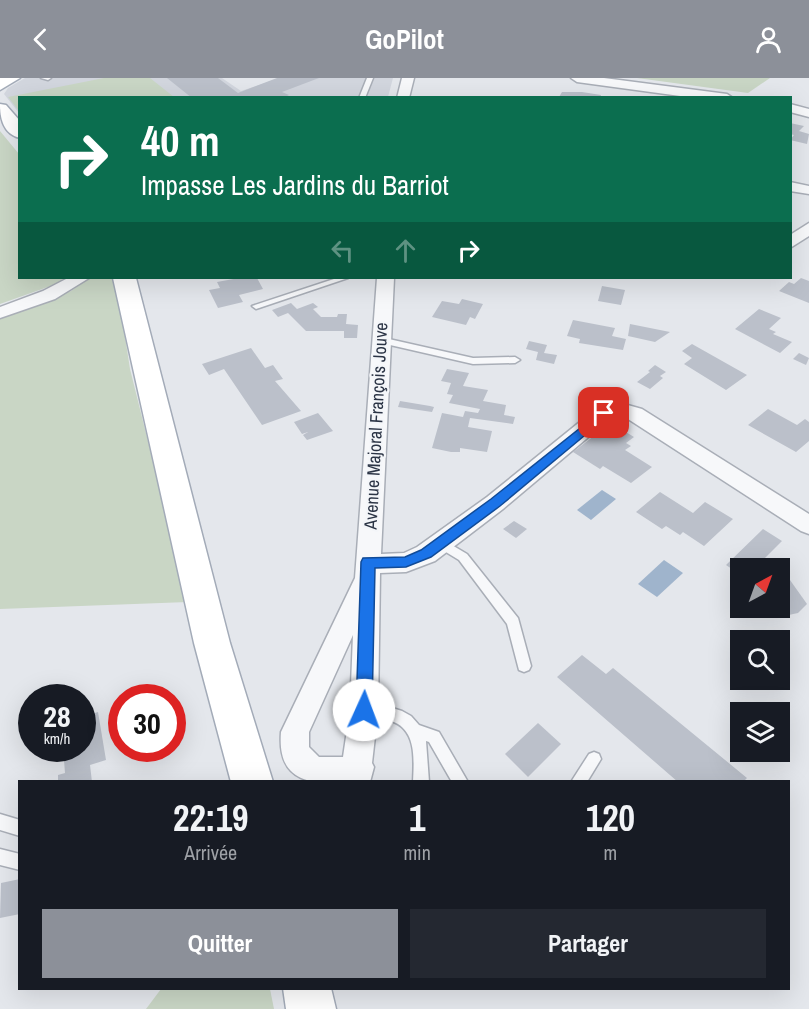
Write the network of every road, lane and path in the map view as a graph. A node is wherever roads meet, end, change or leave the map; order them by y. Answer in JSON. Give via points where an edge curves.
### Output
{"nodes":[{"id":1,"x":370,"y":78,"type":"edge"},
{"id":2,"x":408,"y":78,"type":"edge"},
{"id":3,"x":577,"y":78,"type":"edge"},
{"id":4,"x":363,"y":96,"type":"edge"},
{"id":5,"x":404,"y":96,"type":"edge"},
{"id":6,"x":712,"y":96,"type":"edge"},
{"id":7,"x":0,"y":109,"type":"edge"},
{"id":8,"x":792,"y":109,"type":"edge"},
{"id":9,"x":809,"y":113,"type":"edge"},
{"id":10,"x":18,"y":131,"type":"edge"},
{"id":11,"x":792,"y":186,"type":"edge"},
{"id":12,"x":809,"y":190,"type":"edge"},
{"id":13,"x":809,"y":228,"type":"edge"},
{"id":14,"x":792,"y":241,"type":"edge"},
{"id":15,"x":78,"y":279,"type":"edge"},
{"id":16,"x":124,"y":279,"type":"edge"},
{"id":17,"x":341,"y":279,"type":"edge"},
{"id":18,"x":386,"y":279,"type":"edge"},
{"id":19,"x":256,"y":306,"type":"dead end"},
{"id":20,"x":0,"y":313,"type":"edge"},
{"id":21,"x":380,"y":340,"type":"junction"},
{"id":22,"x":515,"y":360,"type":"dead end"},
{"id":23,"x":809,"y":525,"type":"edge"},
{"id":24,"x":440,"y":543,"type":"junction"},
{"id":25,"x":368,"y":568,"type":"junction"},
{"id":26,"x":524,"y":666,"type":"dead end"},
{"id":27,"x":364,"y":710,"type":"junction"},
{"id":28,"x":417,"y":731,"type":"junction"},
{"id":29,"x":594,"y":759,"type":"dead end"},
{"id":30,"x":357,"y":775,"type":"edge"},
{"id":31,"x":251,"y":780,"type":"edge"},
{"id":32,"x":421,"y":780,"type":"edge"},
{"id":33,"x":460,"y":780,"type":"edge"},
{"id":34,"x":579,"y":780,"type":"edge"},
{"id":35,"x":0,"y":822,"type":"edge"},
{"id":36,"x":18,"y":827,"type":"edge"},
{"id":37,"x":0,"y":857,"type":"edge"},
{"id":38,"x":18,"y":862,"type":"edge"},
{"id":39,"x":307,"y":990,"type":"edge"},
{"id":40,"x":311,"y":1009,"type":"edge"}],
"edges":[{"from":1,"to":4,"type":"lane"},
{"from":2,"to":5,"type":"street"},
{"from":3,"to":6,"type":"street"},
{"from":7,"to":10,"type":"main road"},
{"from":8,"to":9,"type":"street"},
{"from":11,"to":12,"type":"street"},
{"from":13,"to":14,"type":"street"},
{"from":15,"to":20,"type":"street","via":[[50,295]]},
{"from":16,"to":31,"type":"main road","via":[[212,643]]},
{"from":17,"to":19,"type":"lane"},
{"from":18,"to":21,"type":"street","name":"Avenue Majoral François Jouve"},
{"from":21,"to":22,"type":"lane","via":[[473,361]]},
{"from":21,"to":25,"type":"street","name":"Avenue Majoral François Jouve"},
{"from":23,"to":24,"type":"street","via":[[635,414],[617,409],[604,413]]},
{"from":24,"to":25,"type":"street","via":[[406,562]]},
{"from":24,"to":26,"type":"lane","via":[[463,557],[513,622]]},
{"from":25,"to":27,"type":"street","name":"Avenue Majoral François Jouve"},
{"from":25,"to":30,"type":"street","name":"Avenue Majoral François Jouve","via":[[295,732],[294,750],[305,765],[325,774]]},
{"from":27,"to":28,"type":"lane","via":[[398,716]]},
{"from":27,"to":30,"type":"street","name":"Avenue Majoral François Jouve"},
{"from":28,"to":32,"type":"lane"},
{"from":28,"to":33,"type":"lane","via":[[434,737]]},
{"from":29,"to":34,"type":"lane"},
{"from":35,"to":36,"type":"lane"},
{"from":37,"to":38,"type":"lane"},
{"from":39,"to":40,"type":"main road"}]}
